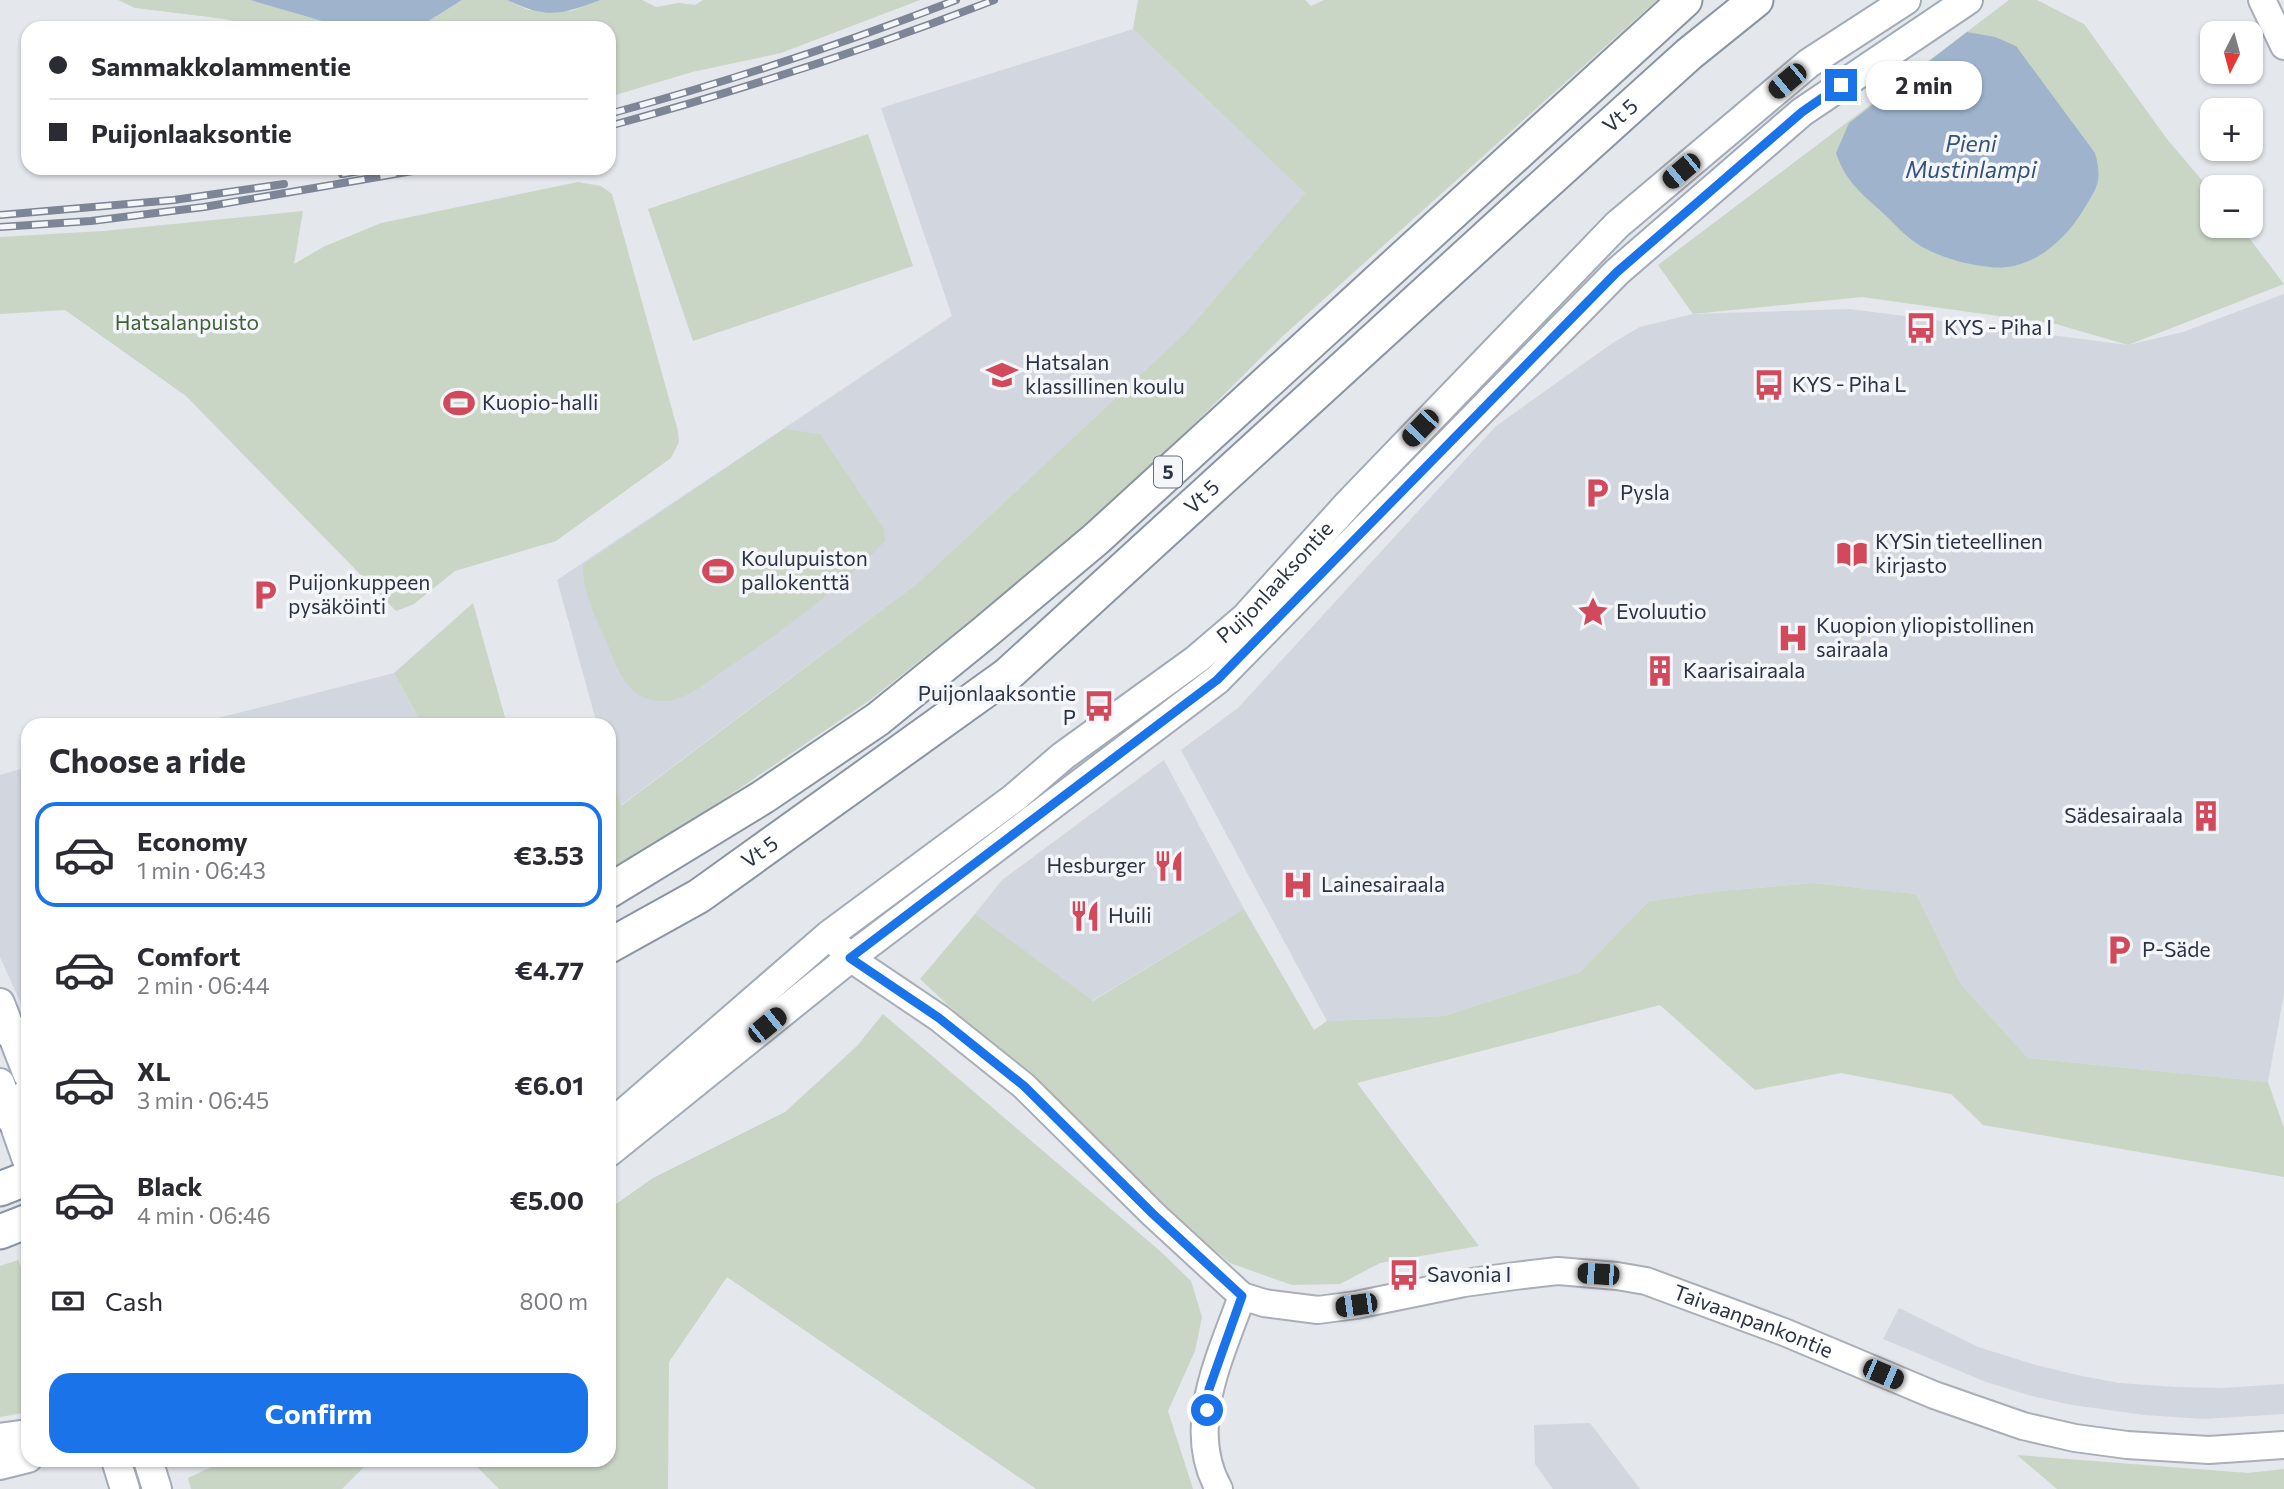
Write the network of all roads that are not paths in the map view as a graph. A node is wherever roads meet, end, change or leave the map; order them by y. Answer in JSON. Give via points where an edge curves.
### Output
{"nodes":[{"id":1,"x":1685,"y":0,"type":"edge"},
{"id":2,"x":1756,"y":0,"type":"edge"},
{"id":3,"x":1906,"y":0,"type":"edge"},
{"id":4,"x":1968,"y":0,"type":"edge"},
{"id":5,"x":2262,"y":0,"type":"edge"},
{"id":6,"x":2284,"y":46,"type":"edge"},
{"id":7,"x":662,"y":858,"type":"junction"},
{"id":8,"x":616,"y":876,"type":"edge"},
{"id":9,"x":616,"y":887,"type":"edge"},
{"id":10,"x":699,"y":896,"type":"junction"},
{"id":11,"x":829,"y":935,"type":"junction"},
{"id":12,"x":616,"y":942,"type":"edge"},
{"id":13,"x":850,"y":958,"type":"junction"},
{"id":14,"x":616,"y":967,"type":"edge"},
{"id":15,"x":12,"y":1027,"type":"edge"},
{"id":16,"x":21,"y":1054,"type":"edge"},
{"id":17,"x":0,"y":1083,"type":"edge"},
{"id":18,"x":21,"y":1107,"type":"edge"},
{"id":19,"x":616,"y":1120,"type":"edge"},
{"id":20,"x":616,"y":1146,"type":"edge"},
{"id":21,"x":21,"y":1181,"type":"edge"},
{"id":22,"x":0,"y":1189,"type":"edge"},
{"id":23,"x":21,"y":1224,"type":"edge"},
{"id":24,"x":0,"y":1232,"type":"edge"},
{"id":25,"x":1242,"y":1296,"type":"junction"},
{"id":26,"x":2284,"y":1445,"type":"edge"},
{"id":27,"x":118,"y":1467,"type":"edge"},
{"id":28,"x":150,"y":1467,"type":"edge"},
{"id":29,"x":125,"y":1489,"type":"edge"},
{"id":30,"x":158,"y":1489,"type":"edge"},
{"id":31,"x":1219,"y":1489,"type":"edge"}],
"edges":[{"from":1,"to":7,"type":"highway","name":"Vt 5","number":"5","via":[[1096,538],[985,633],[878,719]]},
{"from":2,"to":10,"type":"highway","name":"Vt 5","number":"5","via":[[1689,54],[1007,675]]},
{"from":3,"to":11,"type":"main road","name":"Puijonlaaksontie","via":[[1809,64],[1617,225],[1349,503],[1245,618],[1197,659],[1063,755],[1014,798]]},
{"from":4,"to":13,"type":"main road","name":"Puijonlaaksontie","via":[[1802,112],[1617,272],[1217,680]]},
{"from":5,"to":6,"type":"street"},
{"from":7,"to":8,"type":"highway"},
{"from":7,"to":9,"type":"highway","name":"Vt 5","number":"5"},
{"from":10,"to":12,"type":"highway","name":"Vt 5","number":"5"},
{"from":10,"to":14,"type":"highway"},
{"from":11,"to":13,"type":"street"},
{"from":11,"to":19,"type":"main road","name":"Puijonlaaksontie"},
{"from":13,"to":20,"type":"main road","name":"Puijonlaaksontie"},
{"from":13,"to":25,"type":"street","via":[[939,1018],[1024,1086]]},
{"from":15,"to":16,"type":"main road"},
{"from":17,"to":18,"type":"main road"},
{"from":21,"to":22,"type":"highway"},
{"from":23,"to":24,"type":"highway"},
{"from":25,"to":26,"type":"street","name":"Taivaanpankontie","via":[[1297,1309],[1331,1309],[1464,1283],[1558,1271],[1618,1276],[1646,1281],[1771,1327],[2022,1426],[2075,1438],[2209,1450]]},
{"from":25,"to":31,"type":"street","via":[[1209,1389],[1206,1455]]},
{"from":27,"to":29,"type":"main road"},
{"from":28,"to":30,"type":"main road"}]}
